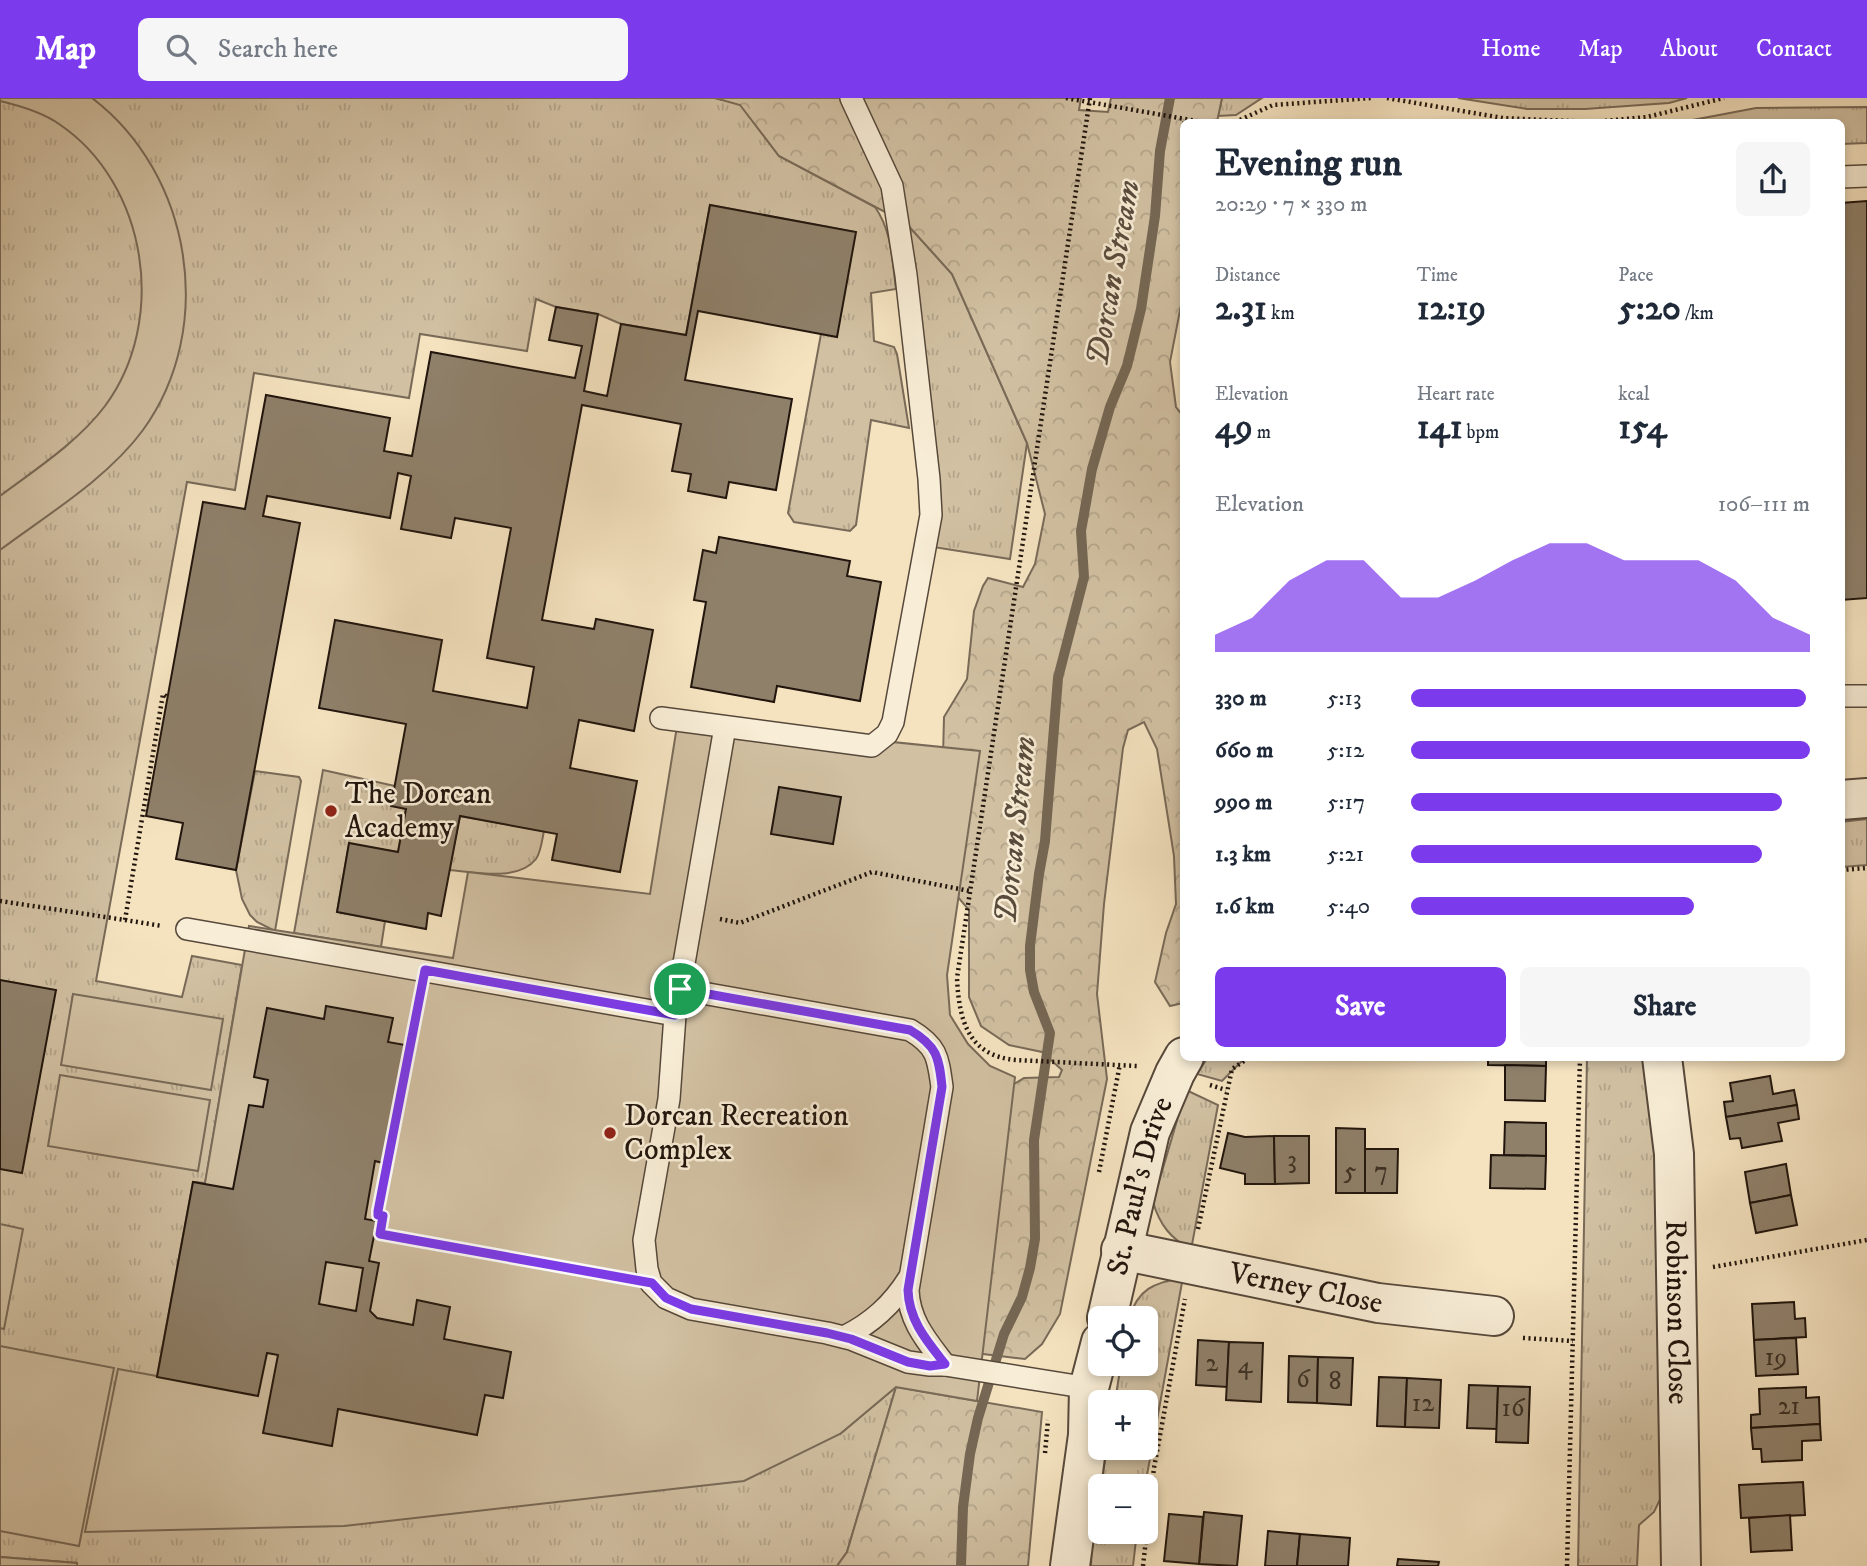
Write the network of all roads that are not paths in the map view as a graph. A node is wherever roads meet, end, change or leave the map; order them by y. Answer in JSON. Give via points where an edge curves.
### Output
{"nodes":[{"id":1,"x":851,"y":98,"type":"edge"},
{"id":2,"x":1867,"y":176,"type":"edge"},
{"id":3,"x":1845,"y":177,"type":"edge"},
{"id":4,"x":1867,"y":695,"type":"edge"},
{"id":5,"x":1845,"y":696,"type":"edge"},
{"id":6,"x":661,"y":718,"type":"dead end"},
{"id":7,"x":725,"y":727,"type":"junction"},
{"id":8,"x":1867,"y":799,"type":"edge"},
{"id":9,"x":1845,"y":800,"type":"edge"},
{"id":10,"x":187,"y":929,"type":"road end"},
{"id":11,"x":680,"y":989,"type":"junction"},
{"id":12,"x":675,"y":1015,"type":"junction"},
{"id":13,"x":1662,"y":1061,"type":"edge"},
{"id":14,"x":1180,"y":1065,"type":"edge"},
{"id":15,"x":1121,"y":1250,"type":"junction"},
{"id":16,"x":910,"y":1277,"type":"junction"},
{"id":17,"x":1109,"y":1306,"type":"edge"},
{"id":18,"x":1494,"y":1316,"type":"road end"},
{"id":19,"x":844,"y":1337,"type":"junction"},
{"id":20,"x":953,"y":1366,"type":"junction"},
{"id":21,"x":1092,"y":1376,"type":"edge"},
{"id":22,"x":1089,"y":1388,"type":"junction"},
{"id":23,"x":1070,"y":1566,"type":"edge"},
{"id":24,"x":1681,"y":1566,"type":"edge"}],
"edges":[{"from":1,"to":7,"type":"lane","via":[[892,186],[929,479],[931,515],[893,722],[872,746]]},
{"from":2,"to":3,"type":"lane"},
{"from":4,"to":5,"type":"lane"},
{"from":6,"to":7,"type":"lane"},
{"from":7,"to":11,"type":"lane"},
{"from":8,"to":9,"type":"street"},
{"from":10,"to":12,"type":"lane"},
{"from":11,"to":12,"type":"lane"},
{"from":11,"to":16,"type":"lane","via":[[910,1030],[924,1038],[939,1059],[942,1087]]},
{"from":12,"to":19,"type":"lane","via":[[669,1099],[644,1240],[652,1283],[666,1298],[691,1309]]},
{"from":13,"to":24,"type":"street","name":"Robinson Close","via":[[1674,1154]]},
{"from":14,"to":15,"type":"street","name":"St. Paul's Drive","via":[[1150,1132]]},
{"from":15,"to":17,"type":"street","name":"St. Paul's Drive"},
{"from":15,"to":18,"type":"street","name":"Verney Close","via":[[1378,1303]]},
{"from":16,"to":19,"type":"lane","via":[[879,1315]]},
{"from":16,"to":20,"type":"lane","via":[[908,1305],[913,1320]]},
{"from":19,"to":20,"type":"lane","via":[[908,1362]]},
{"from":20,"to":22,"type":"lane"},
{"from":21,"to":22,"type":"street"},
{"from":22,"to":23,"type":"street","via":[[1088,1435]]}]}
